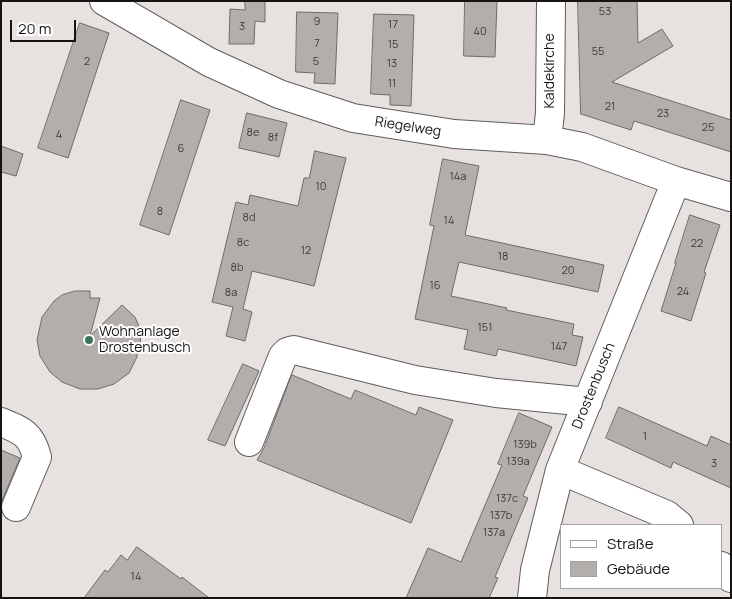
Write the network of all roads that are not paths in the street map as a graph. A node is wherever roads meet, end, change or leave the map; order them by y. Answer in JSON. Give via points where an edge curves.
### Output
{"nodes":[{"id":1,"x":104,"y":1,"type":"edge"},
{"id":2,"x":551,"y":1,"type":"edge"},
{"id":3,"x":546,"y":140,"type":"junction"},
{"id":4,"x":676,"y":181,"type":"junction"},
{"id":5,"x":731,"y":197,"type":"edge"},
{"id":6,"x":588,"y":402,"type":"junction"},
{"id":7,"x":1,"y":422,"type":"edge"},
{"id":8,"x":249,"y":442,"type":"dead end"},
{"id":9,"x":560,"y":470,"type":"junction"},
{"id":10,"x":16,"y":506,"type":"dead end"},
{"id":11,"x":678,"y":524,"type":"edge"},
{"id":12,"x":722,"y":567,"type":"edge"},
{"id":13,"x":731,"y":578,"type":"edge"},
{"id":14,"x":532,"y":598,"type":"edge"}],
"edges":[{"from":1,"to":3,"type":"street","name":"Riegelweg","via":[[209,62],[279,94],[353,118],[454,134]]},
{"from":2,"to":3,"type":"street","name":"Kaldekirche","via":[[550,112]]},
{"from":3,"to":4,"type":"street","name":"Riegelweg","via":[[582,147]]},
{"from":4,"to":5,"type":"street","name":"Riegelweg"},
{"from":4,"to":6,"type":"street","name":"Drostenbusch"},
{"from":6,"to":8,"type":"street","via":[[496,394],[415,380],[294,350],[284,356]]},
{"from":6,"to":9,"type":"street","name":"Drostenbusch"},
{"from":7,"to":10,"type":"street","via":[[29,437],[37,457]]},
{"from":9,"to":11,"type":"street","via":[[667,515]]},
{"from":9,"to":14,"type":"street","name":"Drostenbusch","via":[[535,570]]},
{"from":12,"to":13,"type":"street"}]}
